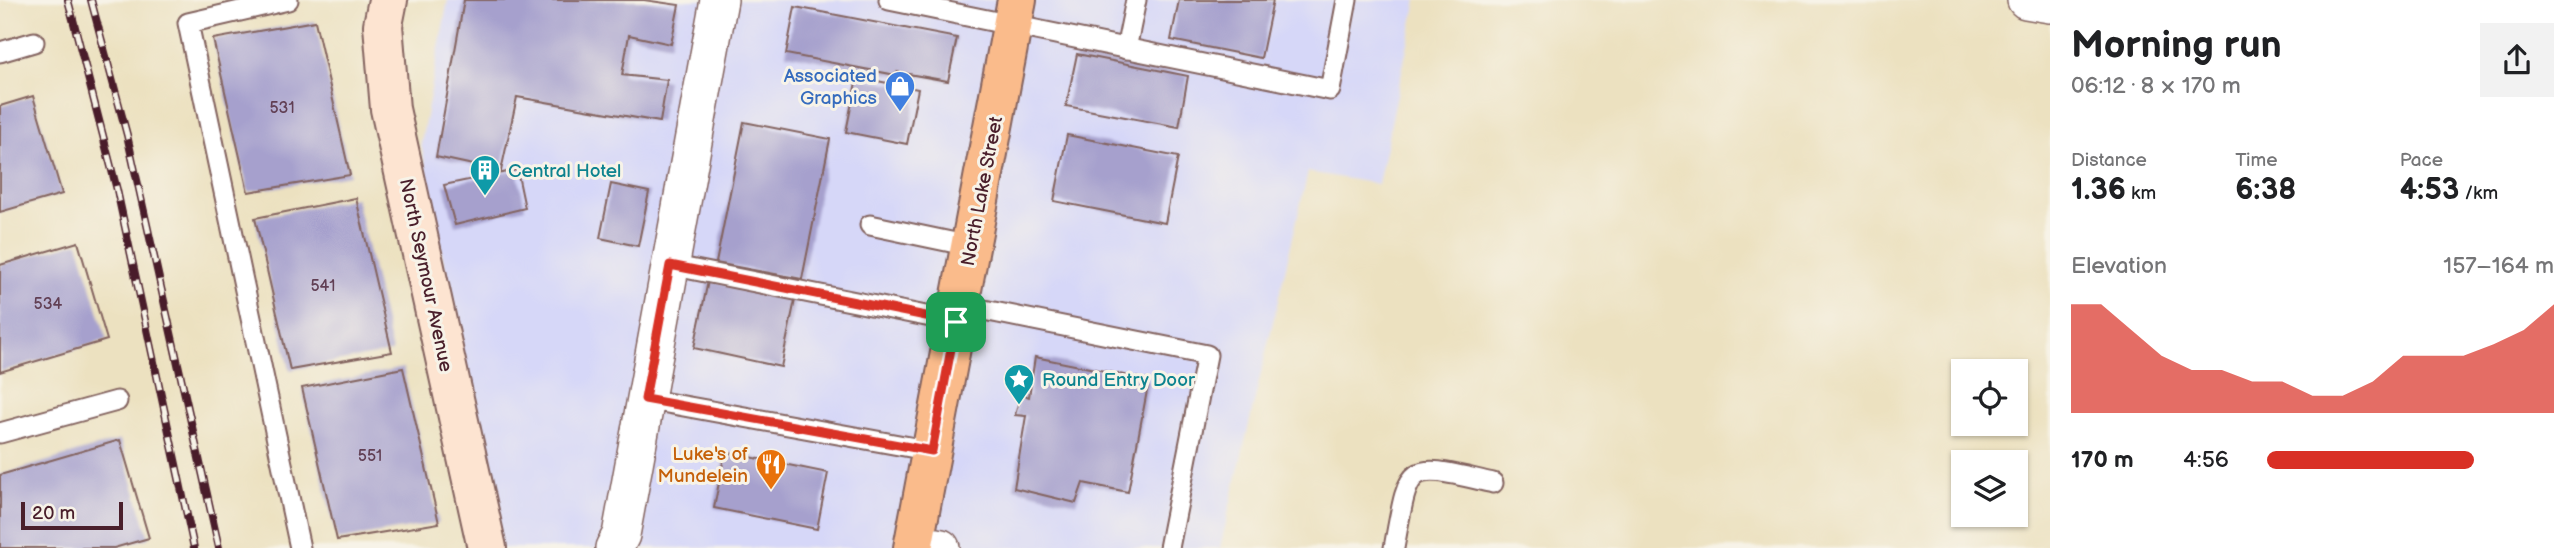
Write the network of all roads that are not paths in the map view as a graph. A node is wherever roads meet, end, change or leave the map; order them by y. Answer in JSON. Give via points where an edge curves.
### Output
{"nodes":[{"id":1,"x":288,"y":0,"type":"edge"},
{"id":2,"x":388,"y":0,"type":"edge"},
{"id":3,"x":719,"y":0,"type":"edge"},
{"id":4,"x":889,"y":0,"type":"edge"},
{"id":5,"x":1136,"y":0,"type":"edge"},
{"id":6,"x":1347,"y":0,"type":"edge"},
{"id":7,"x":2026,"y":0,"type":"edge"},
{"id":8,"x":2050,"y":4,"type":"edge"},
{"id":9,"x":1015,"y":12,"type":"edge"},
{"id":10,"x":34,"y":42,"type":"dead end"},
{"id":11,"x":1126,"y":49,"type":"junction"},
{"id":12,"x":0,"y":52,"type":"edge"},
{"id":13,"x":870,"y":225,"type":"dead end"},
{"id":14,"x":971,"y":246,"type":"junction"},
{"id":15,"x":670,"y":265,"type":"junction"},
{"id":16,"x":958,"y":314,"type":"junction"},
{"id":17,"x":645,"y":399,"type":"junction"},
{"id":18,"x":117,"y":401,"type":"dead end"},
{"id":19,"x":0,"y":433,"type":"edge"},
{"id":20,"x":932,"y":451,"type":"junction"},
{"id":21,"x":1493,"y":483,"type":"dead end"},
{"id":22,"x":923,"y":546,"type":"edge"},
{"id":23,"x":300,"y":548,"type":"edge"},
{"id":24,"x":487,"y":548,"type":"edge"},
{"id":25,"x":614,"y":548,"type":"edge"},
{"id":26,"x":1169,"y":548,"type":"edge"},
{"id":27,"x":1394,"y":548,"type":"edge"}],
"edges":[{"from":1,"to":23,"type":"lane","via":[[188,23]]},
{"from":2,"to":24,"type":"street","name":"North Seymour Avenue","via":[[383,25],[390,109]]},
{"from":3,"to":15,"type":"street"},
{"from":4,"to":9,"type":"lane"},
{"from":5,"to":11,"type":"lane"},
{"from":6,"to":11,"type":"lane","via":[[1330,90]]},
{"from":7,"to":8,"type":"street"},
{"from":9,"to":11,"type":"lane"},
{"from":9,"to":14,"type":"main road","name":"North Lake Street"},
{"from":10,"to":12,"type":"lane"},
{"from":13,"to":14,"type":"lane"},
{"from":14,"to":16,"type":"main road","name":"North Lake Street"},
{"from":15,"to":16,"type":"lane"},
{"from":15,"to":17,"type":"street"},
{"from":16,"to":20,"type":"main road","name":"North Lake Street"},
{"from":16,"to":26,"type":"lane","via":[[1207,355]]},
{"from":17,"to":20,"type":"lane"},
{"from":17,"to":25,"type":"street","via":[[621,535]]},
{"from":18,"to":19,"type":"lane"},
{"from":20,"to":22,"type":"main road","name":"North Lake Street"},
{"from":21,"to":27,"type":"lane","via":[[1420,471],[1410,479],[1403,497]]}]}
